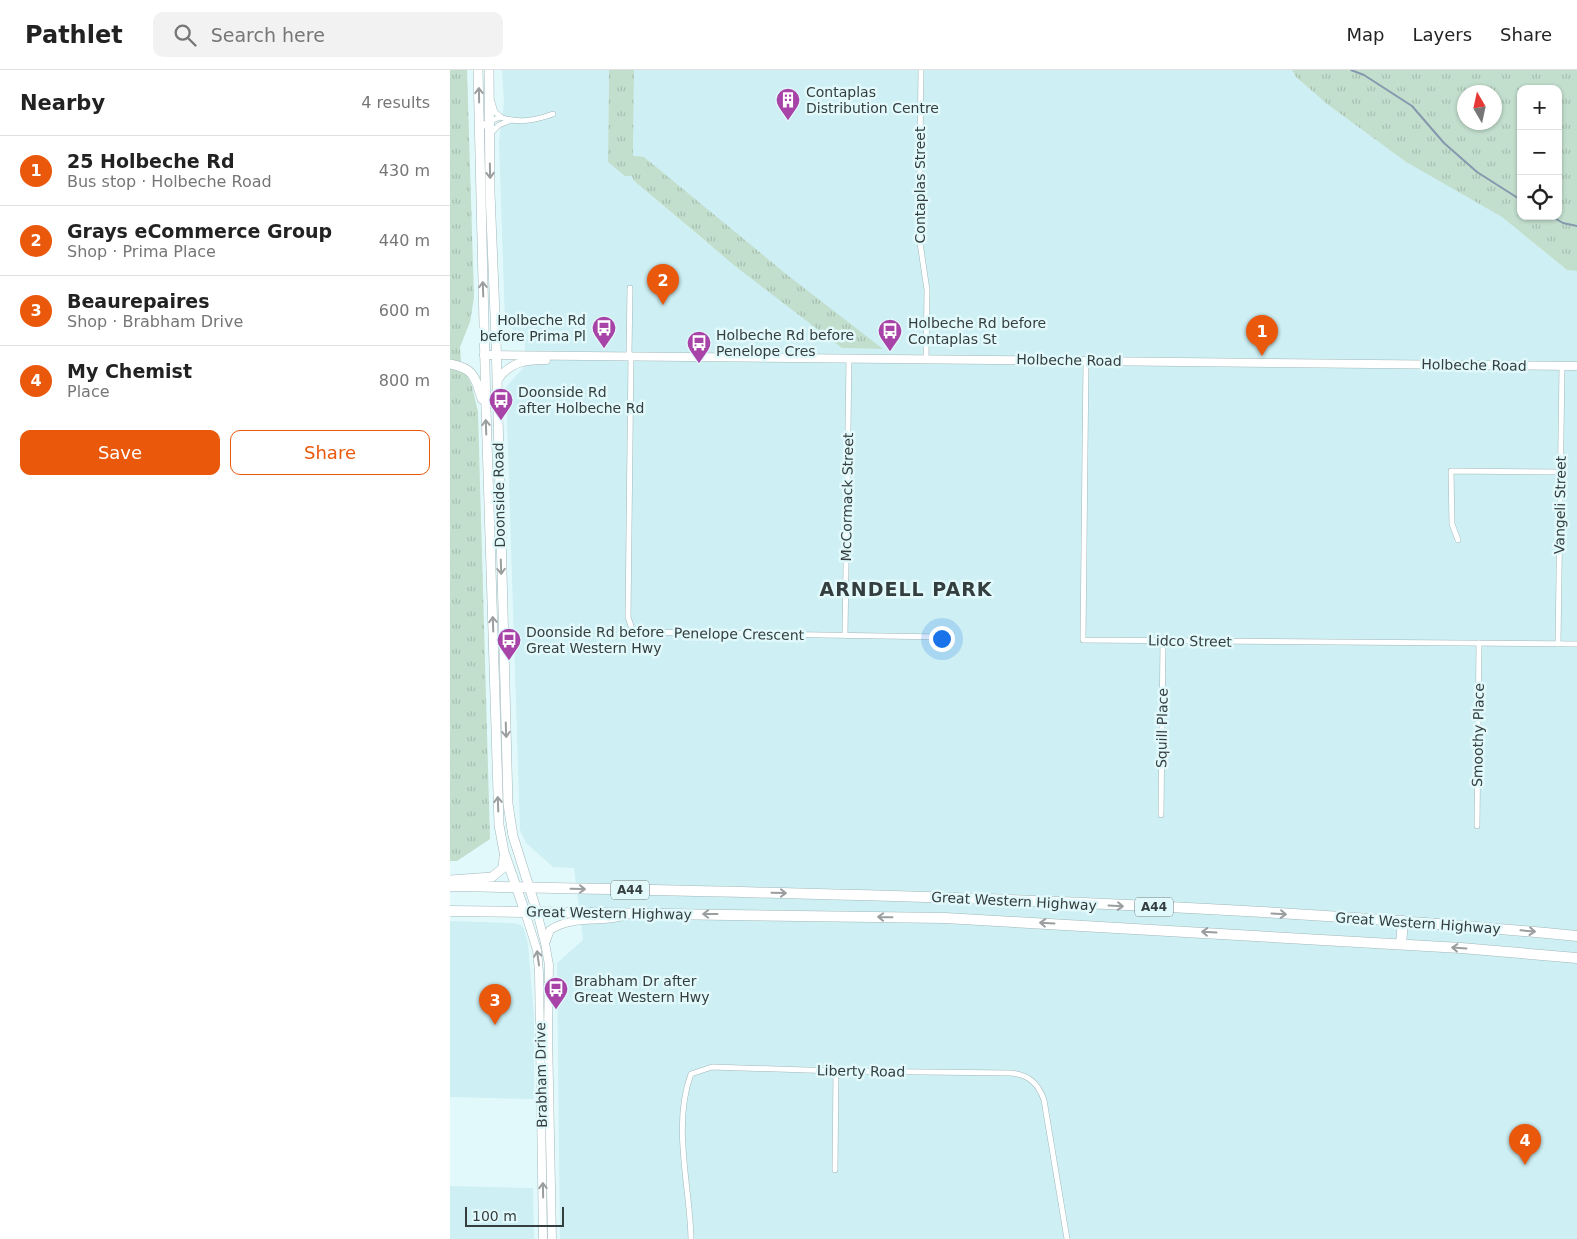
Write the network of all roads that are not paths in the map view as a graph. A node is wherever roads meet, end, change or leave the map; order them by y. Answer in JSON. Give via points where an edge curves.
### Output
{"nodes":[{"id":1,"x":478,"y":70,"type":"edge"},
{"id":2,"x":489,"y":70,"type":"edge"},
{"id":3,"x":921,"y":70,"type":"edge"},
{"id":4,"x":489,"y":95,"type":"junction"},
{"id":5,"x":553,"y":114,"type":"dead end"},
{"id":6,"x":501,"y":117,"type":"junction"},
{"id":7,"x":511,"y":120,"type":"junction"},
{"id":8,"x":489,"y":121,"type":"junction"},
{"id":9,"x":479,"y":135,"type":"junction"},
{"id":10,"x":489,"y":139,"type":"junction"},
{"id":11,"x":630,"y":288,"type":"dead end"},
{"id":12,"x":484,"y":355,"type":"junction"},
{"id":13,"x":496,"y":355,"type":"junction"},
{"id":14,"x":562,"y":355,"type":"junction"},
{"id":15,"x":630,"y":356,"type":"junction"},
{"id":16,"x":849,"y":358,"type":"junction"},
{"id":17,"x":926,"y":359,"type":"junction"},
{"id":18,"x":1086,"y":360,"type":"junction"},
{"id":19,"x":450,"y":364,"type":"edge"},
{"id":20,"x":1562,"y":366,"type":"junction"},
{"id":21,"x":1577,"y":366,"type":"edge"},
{"id":22,"x":497,"y":381,"type":"junction"},
{"id":23,"x":486,"y":409,"type":"junction"},
{"id":24,"x":1560,"y":472,"type":"junction"},
{"id":25,"x":1458,"y":540,"type":"dead end"},
{"id":26,"x":845,"y":635,"type":"junction"},
{"id":27,"x":943,"y":637,"type":"dead end"},
{"id":28,"x":1163,"y":641,"type":"junction"},
{"id":29,"x":1479,"y":644,"type":"junction"},
{"id":30,"x":1558,"y":644,"type":"junction"},
{"id":31,"x":1577,"y":644,"type":"edge"},
{"id":32,"x":1161,"y":815,"type":"dead end"},
{"id":33,"x":1477,"y":826,"type":"dead end"},
{"id":34,"x":504,"y":852,"type":"junction"},
{"id":35,"x":450,"y":880,"type":"edge"},
{"id":36,"x":450,"y":886,"type":"edge"},
{"id":37,"x":516,"y":888,"type":"junction"},
{"id":38,"x":529,"y":888,"type":"junction"},
{"id":39,"x":450,"y":911,"type":"edge"},
{"id":40,"x":526,"y":912,"type":"junction"},
{"id":41,"x":536,"y":912,"type":"junction"},
{"id":42,"x":630,"y":914,"type":"junction"},
{"id":43,"x":1403,"y":921,"type":"junction"},
{"id":44,"x":1577,"y":936,"type":"edge"},
{"id":45,"x":545,"y":943,"type":"junction"},
{"id":46,"x":1401,"y":944,"type":"junction"},
{"id":47,"x":1577,"y":958,"type":"edge"},
{"id":48,"x":836,"y":1071,"type":"junction"},
{"id":49,"x":835,"y":1170,"type":"dead end"},
{"id":50,"x":543,"y":1239,"type":"edge"},
{"id":51,"x":552,"y":1239,"type":"edge"},
{"id":52,"x":691,"y":1239,"type":"edge"},
{"id":53,"x":1067,"y":1239,"type":"edge"}],
"edges":[{"from":9,"to":1,"type":"main road","name":"Doonside Road","one_way":true},
{"from":2,"to":4,"type":"main road","name":"Doonside Road"},
{"from":3,"to":17,"type":"street","name":"Contaplas Street","via":[[919,236],[927,290]]},
{"from":4,"to":6,"type":"street","via":[[495,112]]},
{"from":4,"to":8,"type":"main road","name":"Doonside Road"},
{"from":5,"to":7,"type":"street","via":[[530,121]]},
{"from":6,"to":7,"type":"street"},
{"from":6,"to":8,"type":"street"},
{"from":7,"to":10,"type":"street","via":[[494,128]]},
{"from":8,"to":9,"type":"street"},
{"from":8,"to":10,"type":"main road","name":"Doonside Road"},
{"from":12,"to":9,"type":"main road","name":"Doonside Road","one_way":true},
{"from":10,"to":13,"type":"main road","name":"Doonside Road","one_way":true},
{"from":11,"to":15,"type":"street"},
{"from":12,"to":13,"type":"street","name":"Holbeche Road"},
{"from":12,"to":23,"type":"main road","name":"Doonside Road"},
{"from":13,"to":14,"type":"street","name":"Holbeche Road"},
{"from":13,"to":22,"type":"main road","name":"Doonside Road"},
{"from":14,"to":15,"type":"street","name":"Holbeche Road"},
{"from":14,"to":22,"type":"street","name":"Holbeche Road","via":[[517,363],[502,372]]},
{"from":15,"to":16,"type":"street","name":"Holbeche Road"},
{"from":15,"to":26,"type":"street","name":"Penelope Crescent","via":[[628,616],[633,632]]},
{"from":16,"to":17,"type":"street","name":"Holbeche Road"},
{"from":16,"to":26,"type":"street","name":"McCormack Street"},
{"from":17,"to":18,"type":"street","name":"Holbeche Road"},
{"from":18,"to":20,"type":"street","name":"Holbeche Road"},
{"from":18,"to":28,"type":"street","name":"Lidco Street","via":[[1083,640]]},
{"from":19,"to":23,"type":"main road","via":[[475,376]]},
{"from":20,"to":21,"type":"street","name":"Holbeche Road"},
{"from":20,"to":24,"type":"street","name":"Vangeli Street"},
{"from":22,"to":38,"type":"main road","name":"Doonside Road","one_way":true,"via":[[508,804],[513,836]]},
{"from":34,"to":23,"type":"main road","name":"Doonside Road","one_way":true,"via":[[498,825]]},
{"from":24,"to":25,"type":"street","via":[[1451,471],[1452,524]]},
{"from":24,"to":30,"type":"street","name":"Vangeli Street"},
{"from":26,"to":27,"type":"street","name":"Penelope Crescent"},
{"from":28,"to":29,"type":"street","name":"Lidco Street"},
{"from":28,"to":32,"type":"street","name":"Squill Place"},
{"from":29,"to":30,"type":"street","name":"Lidco Street"},
{"from":29,"to":33,"type":"street","name":"Smoothy Place"},
{"from":30,"to":31,"type":"street","name":"Lidco Street"},
{"from":34,"to":35,"type":"main road","via":[[503,868],[496,875]]},
{"from":34,"to":37,"type":"main road","name":"Doonside Road"},
{"from":36,"to":37,"type":"highway","name":"Great Western Highway","number":"A44"},
{"from":37,"to":38,"type":"highway","name":"Great Western Highway","number":"A44"},
{"from":37,"to":40,"type":"main road","name":"Doonside Road"},
{"from":38,"to":41,"type":"main road","name":"Doonside Road"},
{"from":38,"to":43,"type":"highway","name":"Great Western Highway","number":"A44","one_way":true,"via":[[952,898]]},
{"from":39,"to":40,"type":"highway","name":"Great Western Highway","number":"A44"},
{"from":40,"to":41,"type":"highway","name":"Great Western Highway","number":"A44"},
{"from":50,"to":40,"type":"street","name":"Brabham Drive","one_way":true,"via":[[540,972]]},
{"from":41,"to":42,"type":"highway","name":"Great Western Highway","number":"A44"},
{"from":41,"to":45,"type":"street","name":"Brabham Drive"},
{"from":42,"to":45,"type":"street","via":[[566,922],[550,930]]},
{"from":46,"to":42,"type":"highway","name":"Great Western Highway","number":"A44","one_way":true,"via":[[945,918]]},
{"from":43,"to":44,"type":"highway","name":"Great Western Highway","number":"A44","one_way":true},
{"from":43,"to":46,"type":"highway"},
{"from":45,"to":51,"type":"street","name":"Brabham Drive","via":[[549,965]]},
{"from":47,"to":46,"type":"highway","name":"Great Western Highway","number":"A44","one_way":true},
{"from":48,"to":49,"type":"street"},
{"from":48,"to":52,"type":"street","name":"Liberty Road","via":[[712,1067],[691,1074],[685,1090],[683,1139]]},
{"from":48,"to":53,"type":"street","name":"Liberty Road","via":[[1011,1073],[1031,1079],[1044,1100]]}]}
